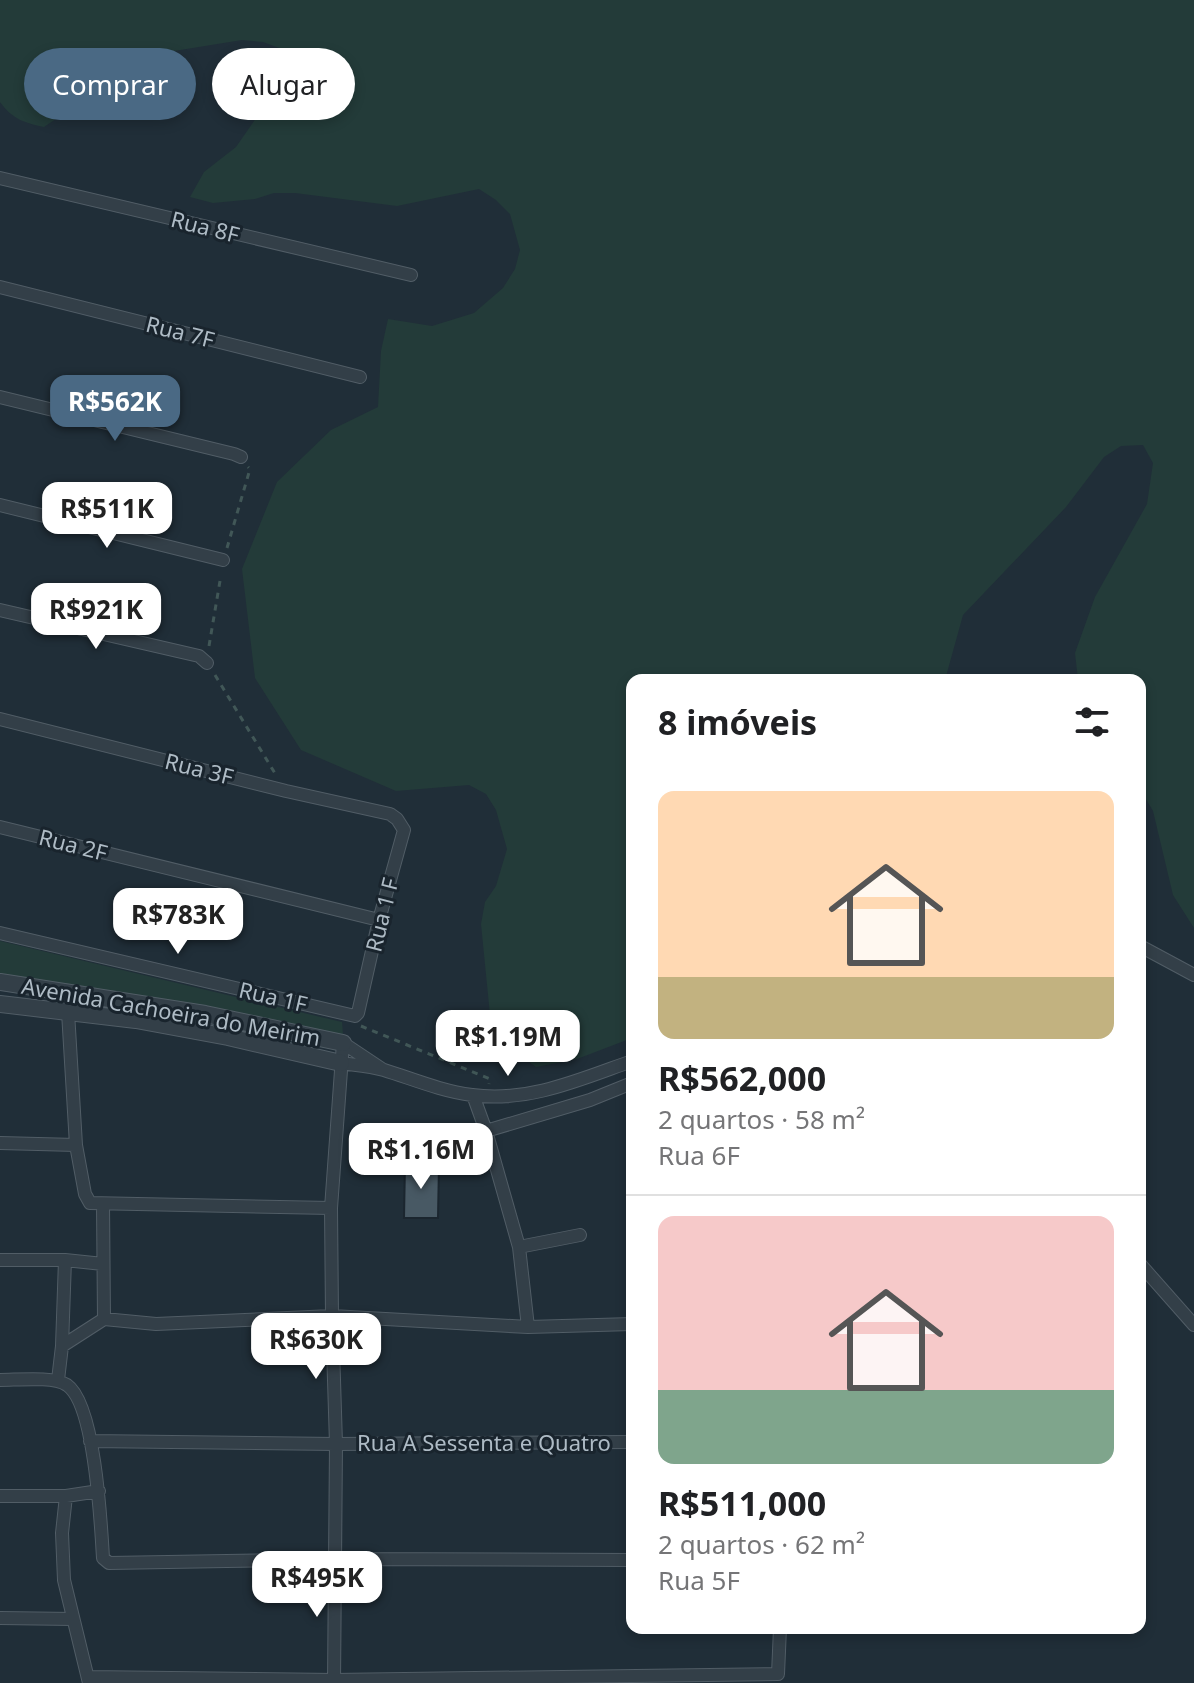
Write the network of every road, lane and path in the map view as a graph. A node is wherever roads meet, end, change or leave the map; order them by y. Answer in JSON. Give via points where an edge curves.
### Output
{"nodes":[{"id":1,"x":0,"y":178,"type":"edge"},
{"id":2,"x":411,"y":275,"type":"dead end"},
{"id":3,"x":0,"y":287,"type":"edge"},
{"id":4,"x":360,"y":377,"type":"dead end"},
{"id":5,"x":0,"y":397,"type":"edge"},
{"id":6,"x":241,"y":457,"type":"dead end"},
{"id":7,"x":0,"y":505,"type":"edge"},
{"id":8,"x":223,"y":560,"type":"dead end"},
{"id":9,"x":0,"y":610,"type":"edge"},
{"id":10,"x":207,"y":663,"type":"joint"},
{"id":11,"x":0,"y":719,"type":"edge"},
{"id":12,"x":286,"y":791,"type":"junction"},
{"id":13,"x":397,"y":819,"type":"joint"},
{"id":14,"x":0,"y":827,"type":"edge"},
{"id":15,"x":379,"y":920,"type":"junction"},
{"id":16,"x":0,"y":933,"type":"edge"},
{"id":17,"x":1146,"y":949,"type":"edge"},
{"id":18,"x":1194,"y":975,"type":"edge"},
{"id":19,"x":0,"y":982,"type":"edge"},
{"id":20,"x":0,"y":1004,"type":"edge"},
{"id":21,"x":68,"y":1012,"type":"junction"},
{"id":22,"x":358,"y":1013,"type":"joint"},
{"id":23,"x":343,"y":1043,"type":"junction"},
{"id":24,"x":341,"y":1063,"type":"junction"},
{"id":25,"x":626,"y":1063,"type":"edge"},
{"id":26,"x":382,"y":1069,"type":"junction"},
{"id":27,"x":626,"y":1085,"type":"edge"},
{"id":28,"x":473,"y":1095,"type":"junction"},
{"id":29,"x":486,"y":1131,"type":"junction"},
{"id":30,"x":0,"y":1143,"type":"edge"},
{"id":31,"x":76,"y":1145,"type":"junction"},
{"id":32,"x":103,"y":1204,"type":"junction"},
{"id":33,"x":331,"y":1208,"type":"junction"},
{"id":34,"x":580,"y":1235,"type":"dead end"},
{"id":35,"x":519,"y":1247,"type":"junction"},
{"id":36,"x":0,"y":1260,"type":"edge"},
{"id":37,"x":65,"y":1260,"type":"junction"},
{"id":38,"x":103,"y":1264,"type":"junction"},
{"id":39,"x":1146,"y":1271,"type":"edge"},
{"id":40,"x":332,"y":1316,"type":"junction"},
{"id":41,"x":104,"y":1319,"type":"junction"},
{"id":42,"x":626,"y":1324,"type":"edge"},
{"id":43,"x":1194,"y":1325,"type":"edge"},
{"id":44,"x":528,"y":1327,"type":"junction"},
{"id":45,"x":62,"y":1346,"type":"junction"},
{"id":46,"x":0,"y":1380,"type":"edge"},
{"id":47,"x":58,"y":1380,"type":"junction"},
{"id":48,"x":90,"y":1441,"type":"junction"},
{"id":49,"x":626,"y":1442,"type":"edge"},
{"id":50,"x":336,"y":1444,"type":"junction"},
{"id":51,"x":99,"y":1491,"type":"junction"},
{"id":52,"x":0,"y":1496,"type":"edge"},
{"id":53,"x":66,"y":1496,"type":"junction"},
{"id":54,"x":336,"y":1559,"type":"junction"},
{"id":55,"x":626,"y":1560,"type":"edge"},
{"id":56,"x":0,"y":1618,"type":"edge"},
{"id":57,"x":73,"y":1619,"type":"junction"},
{"id":58,"x":780,"y":1634,"type":"edge"},
{"id":59,"x":778,"y":1674,"type":"junction"},
{"id":60,"x":89,"y":1680,"type":"edge"},
{"id":61,"x":334,"y":1681,"type":"edge"},
{"id":62,"x":790,"y":1682,"type":"edge"}],
"edges":[{"from":1,"to":2,"type":"street","name":"Rua 8F"},
{"from":3,"to":4,"type":"street","name":"Rua 7F"},
{"from":5,"to":6,"type":"street"},
{"from":7,"to":8,"type":"street"},
{"from":9,"to":10,"type":"street","via":[[199,656]]},
{"from":10,"to":12,"type":"path"},
{"from":11,"to":12,"type":"street","name":"Rua 3F"},
{"from":12,"to":13,"type":"street","name":"Rua 3F"},
{"from":13,"to":15,"type":"street","name":"Rua 1 F","via":[[404,830]]},
{"from":14,"to":15,"type":"street","name":"Rua 2F"},
{"from":15,"to":22,"type":"street","name":"Rua 1 F"},
{"from":16,"to":22,"type":"street","name":"Rua 1F"},
{"from":17,"to":18,"type":"street"},
{"from":19,"to":23,"type":"street","name":"Avenida Cachoeira do Meirim","via":[[205,1014]]},
{"from":20,"to":21,"type":"street","name":"Avenida Cachoeira do Meirim"},
{"from":21,"to":24,"type":"street","name":"Avenida Cachoeira do Meirim","via":[[228,1037]]},
{"from":21,"to":31,"type":"street"},
{"from":23,"to":24,"type":"street"},
{"from":23,"to":26,"type":"street"},
{"from":24,"to":26,"type":"street"},
{"from":24,"to":33,"type":"street"},
{"from":25,"to":28,"type":"street","via":[[553,1089],[506,1097]]},
{"from":26,"to":28,"type":"street"},
{"from":27,"to":29,"type":"street"},
{"from":28,"to":29,"type":"street"},
{"from":29,"to":35,"type":"street"},
{"from":30,"to":31,"type":"street"},
{"from":31,"to":32,"type":"street","via":[[85,1194],[90,1203]]},
{"from":32,"to":33,"type":"street"},
{"from":32,"to":38,"type":"street"},
{"from":33,"to":40,"type":"street"},
{"from":34,"to":35,"type":"street"},
{"from":35,"to":44,"type":"street"},
{"from":36,"to":37,"type":"street"},
{"from":37,"to":38,"type":"street"},
{"from":37,"to":45,"type":"street"},
{"from":38,"to":41,"type":"street"},
{"from":39,"to":43,"type":"street"},
{"from":40,"to":41,"type":"street","via":[[156,1324]]},
{"from":40,"to":44,"type":"street"},
{"from":40,"to":50,"type":"street"},
{"from":41,"to":45,"type":"street"},
{"from":42,"to":44,"type":"street"},
{"from":45,"to":47,"type":"street"},
{"from":46,"to":47,"type":"street"},
{"from":47,"to":48,"type":"street","via":[[78,1398]]},
{"from":48,"to":50,"type":"street","name":"Rua A Sessenta e Quatro"},
{"from":48,"to":51,"type":"street"},
{"from":49,"to":50,"type":"street","name":"Rua A Sessenta e Quatro"},
{"from":50,"to":54,"type":"street"},
{"from":51,"to":53,"type":"street"},
{"from":51,"to":54,"type":"street","via":[[103,1558],[109,1563]]},
{"from":52,"to":53,"type":"street"},
{"from":53,"to":57,"type":"street","via":[[64,1580]]},
{"from":54,"to":55,"type":"street"},
{"from":54,"to":61,"type":"street"},
{"from":56,"to":57,"type":"street"},
{"from":57,"to":60,"type":"street"},
{"from":58,"to":59,"type":"street"},
{"from":59,"to":61,"type":"street"},
{"from":59,"to":62,"type":"street"},
{"from":60,"to":61,"type":"street"}]}
